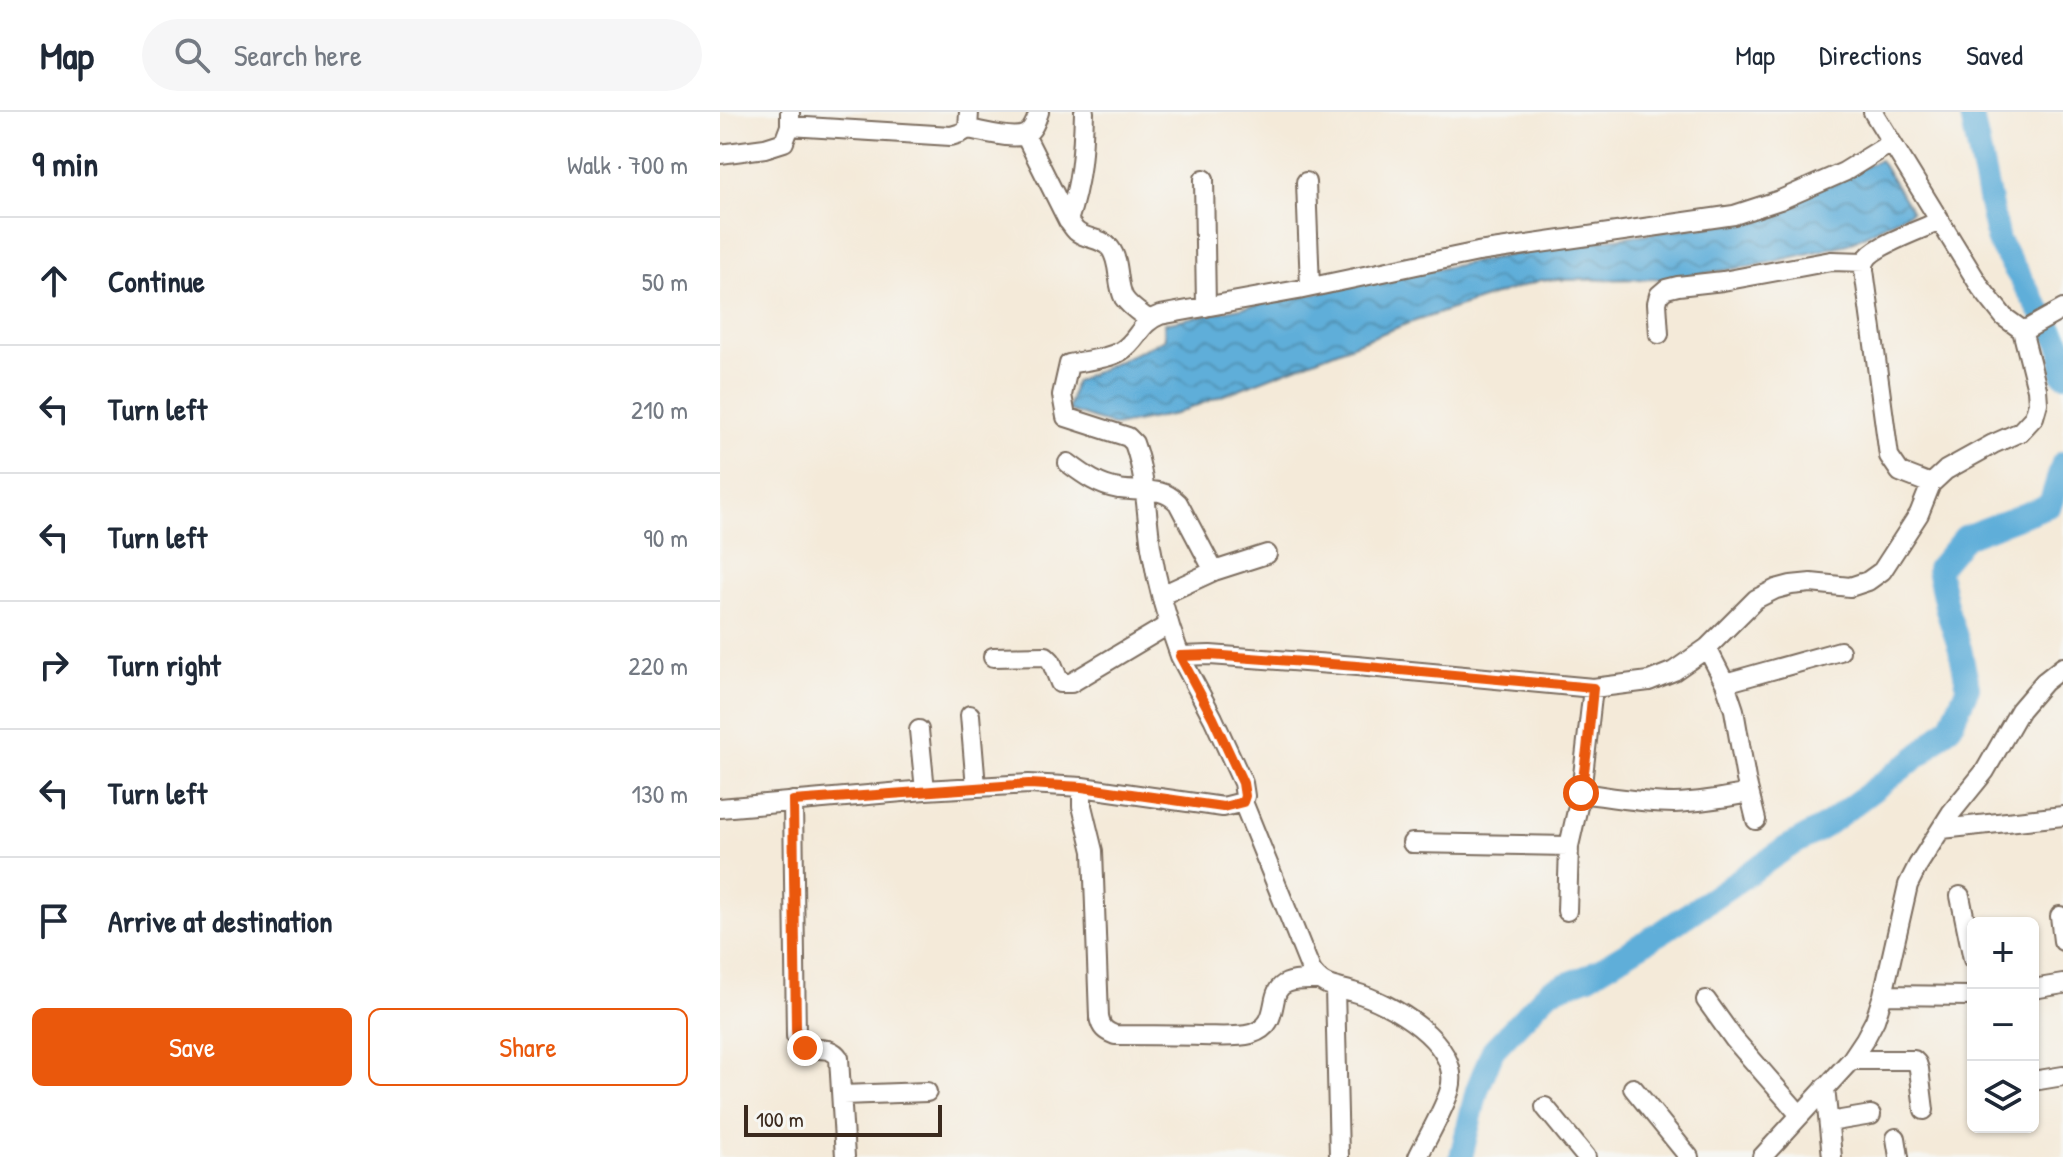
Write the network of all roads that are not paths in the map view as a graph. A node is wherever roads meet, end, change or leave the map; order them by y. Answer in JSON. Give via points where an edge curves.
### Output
{"nodes":[{"id":1,"x":1039,"y":112,"type":"edge"},
{"id":2,"x":1084,"y":112,"type":"edge"},
{"id":3,"x":1873,"y":112,"type":"edge"},
{"id":4,"x":790,"y":119,"type":"edge"},
{"id":5,"x":968,"y":120,"type":"edge"},
{"id":6,"x":1025,"y":135,"type":"junction"},
{"id":7,"x":1894,"y":147,"type":"junction"},
{"id":8,"x":720,"y":154,"type":"edge"},
{"id":9,"x":1204,"y":179,"type":"dead end"},
{"id":10,"x":1306,"y":182,"type":"dead end"},
{"id":11,"x":1936,"y":216,"type":"junction"},
{"id":12,"x":1068,"y":221,"type":"junction"},
{"id":13,"x":1865,"y":262,"type":"junction"},
{"id":14,"x":1310,"y":287,"type":"junction"},
{"id":15,"x":1206,"y":307,"type":"junction"},
{"id":16,"x":2063,"y":309,"type":"edge"},
{"id":17,"x":1148,"y":319,"type":"junction"},
{"id":18,"x":2026,"y":329,"type":"junction"},
{"id":19,"x":1659,"y":334,"type":"dead end"},
{"id":20,"x":1068,"y":463,"type":"dead end"},
{"id":21,"x":1931,"y":484,"type":"junction"},
{"id":22,"x":1145,"y":492,"type":"junction"},
{"id":23,"x":1267,"y":554,"type":"dead end"},
{"id":24,"x":1214,"y":571,"type":"junction"},
{"id":25,"x":1162,"y":595,"type":"junction"},
{"id":26,"x":1168,"y":625,"type":"junction"},
{"id":27,"x":1707,"y":648,"type":"junction"},
{"id":28,"x":1840,"y":651,"type":"dead end"},
{"id":29,"x":1180,"y":656,"type":"junction"},
{"id":30,"x":993,"y":657,"type":"dead end"},
{"id":31,"x":2063,"y":667,"type":"edge"},
{"id":32,"x":1725,"y":683,"type":"junction"},
{"id":33,"x":1593,"y":688,"type":"junction"},
{"id":34,"x":970,"y":715,"type":"dead end"},
{"id":35,"x":919,"y":730,"type":"dead end"},
{"id":36,"x":976,"y":787,"type":"junction"},
{"id":37,"x":1082,"y":787,"type":"junction"},
{"id":38,"x":925,"y":790,"type":"junction"},
{"id":39,"x":1581,"y":793,"type":"junction"},
{"id":40,"x":1749,"y":793,"type":"junction"},
{"id":41,"x":793,"y":801,"type":"junction"},
{"id":42,"x":1243,"y":802,"type":"junction"},
{"id":43,"x":720,"y":808,"type":"edge"},
{"id":44,"x":2063,"y":816,"type":"edge"},
{"id":45,"x":1756,"y":820,"type":"dead end"},
{"id":46,"x":1942,"y":829,"type":"junction"},
{"id":47,"x":1412,"y":843,"type":"dead end"},
{"id":48,"x":1569,"y":846,"type":"junction"},
{"id":49,"x":1960,"y":896,"type":"dead end"},
{"id":50,"x":1567,"y":911,"type":"dead end"},
{"id":51,"x":2060,"y":916,"type":"dead end"},
{"id":52,"x":1967,"y":930,"type":"edge"},
{"id":53,"x":2063,"y":941,"type":"edge"},
{"id":54,"x":1326,"y":984,"type":"junction"},
{"id":55,"x":2063,"y":984,"type":"edge"},
{"id":56,"x":2039,"y":988,"type":"edge"},
{"id":57,"x":1883,"y":995,"type":"junction"},
{"id":58,"x":1967,"y":996,"type":"edge"},
{"id":59,"x":1706,"y":1000,"type":"dead end"},
{"id":60,"x":1851,"y":1060,"type":"junction"},
{"id":61,"x":2063,"y":1076,"type":"edge"},
{"id":62,"x":2039,"y":1080,"type":"edge"},
{"id":63,"x":1825,"y":1087,"type":"junction"},
{"id":64,"x":1633,"y":1088,"type":"dead end"},
{"id":65,"x":927,"y":1092,"type":"dead end"},
{"id":66,"x":842,"y":1095,"type":"junction"},
{"id":67,"x":1545,"y":1107,"type":"dead end"},
{"id":68,"x":1924,"y":1110,"type":"dead end"},
{"id":69,"x":1800,"y":1115,"type":"junction"},
{"id":70,"x":1871,"y":1115,"type":"dead end"},
{"id":71,"x":1829,"y":1122,"type":"junction"},
{"id":72,"x":1896,"y":1138,"type":"dead end"},
{"id":73,"x":845,"y":1157,"type":"edge"},
{"id":74,"x":1339,"y":1157,"type":"edge"},
{"id":75,"x":1418,"y":1157,"type":"edge"},
{"id":76,"x":1586,"y":1157,"type":"edge"},
{"id":77,"x":1689,"y":1157,"type":"edge"},
{"id":78,"x":1762,"y":1157,"type":"edge"},
{"id":79,"x":1832,"y":1157,"type":"edge"},
{"id":80,"x":1899,"y":1157,"type":"edge"}],
"edges":[{"from":1,"to":6,"type":"street"},
{"from":2,"to":12,"type":"street","via":[[1078,192]]},
{"from":3,"to":7,"type":"street"},
{"from":4,"to":5,"type":"street","via":[[951,136],[961,133]]},
{"from":4,"to":8,"type":"street","via":[[784,142]]},
{"from":5,"to":6,"type":"street","via":[[1012,137]]},
{"from":6,"to":12,"type":"street"},
{"from":7,"to":11,"type":"street"},
{"from":7,"to":14,"type":"street","via":[[1780,200],[1734,215],[1478,252]]},
{"from":9,"to":15,"type":"street"},
{"from":10,"to":14,"type":"street"},
{"from":11,"to":13,"type":"street"},
{"from":11,"to":18,"type":"street","via":[[2004,317]]},
{"from":12,"to":17,"type":"street","via":[[1076,232],[1108,246],[1125,299]]},
{"from":13,"to":19,"type":"street","via":[[1831,261],[1666,289],[1657,303]]},
{"from":13,"to":21,"type":"street","via":[[1889,456],[1900,472]]},
{"from":14,"to":15,"type":"street"},
{"from":15,"to":17,"type":"street"},
{"from":16,"to":18,"type":"street"},
{"from":17,"to":22,"type":"street","via":[[1124,349],[1069,364],[1062,395],[1066,417],[1134,443]]},
{"from":18,"to":21,"type":"street","via":[[2037,389],[2034,417],[2020,432],[1946,470]]},
{"from":20,"to":22,"type":"street","via":[[1106,486]]},
{"from":21,"to":27,"type":"street","via":[[1919,514],[1882,571],[1850,587],[1811,583],[1776,589],[1756,599]]},
{"from":22,"to":24,"type":"street","via":[[1162,491],[1178,503]]},
{"from":22,"to":25,"type":"street"},
{"from":23,"to":24,"type":"street"},
{"from":24,"to":25,"type":"street"},
{"from":25,"to":26,"type":"street"},
{"from":26,"to":29,"type":"street"},
{"from":26,"to":30,"type":"street","via":[[1066,684],[1060,683],[1046,656]]},
{"from":27,"to":32,"type":"street"},
{"from":27,"to":33,"type":"street","via":[[1649,681]]},
{"from":28,"to":32,"type":"street"},
{"from":29,"to":33,"type":"street"},
{"from":29,"to":42,"type":"street","via":[[1243,783]]},
{"from":31,"to":46,"type":"street","via":[[2020,710],[1985,771]]},
{"from":32,"to":40,"type":"street"},
{"from":33,"to":39,"type":"street"},
{"from":34,"to":36,"type":"street"},
{"from":35,"to":38,"type":"street"},
{"from":36,"to":37,"type":"street"},
{"from":36,"to":38,"type":"street"},
{"from":37,"to":42,"type":"street","via":[[1223,807]]},
{"from":37,"to":54,"type":"street","via":[[1093,851],[1099,1017],[1106,1031],[1251,1034],[1270,1020],[1282,985]]},
{"from":38,"to":41,"type":"street"},
{"from":39,"to":40,"type":"street","via":[[1672,803]]},
{"from":39,"to":48,"type":"street"},
{"from":40,"to":45,"type":"street"},
{"from":41,"to":43,"type":"street"},
{"from":41,"to":66,"type":"street","via":[[796,1036],[805,1048],[836,1052]]},
{"from":42,"to":54,"type":"street","via":[[1311,970]]},
{"from":44,"to":46,"type":"street"},
{"from":46,"to":57,"type":"street","via":[[1908,885]]},
{"from":47,"to":48,"type":"street"},
{"from":48,"to":50,"type":"street"},
{"from":49,"to":52,"type":"street"},
{"from":51,"to":53,"type":"street"},
{"from":54,"to":74,"type":"street"},
{"from":54,"to":75,"type":"street","via":[[1384,1004],[1419,1026],[1449,1062],[1449,1091]]},
{"from":55,"to":56,"type":"street"},
{"from":57,"to":58,"type":"street"},
{"from":57,"to":60,"type":"street"},
{"from":59,"to":69,"type":"street"},
{"from":60,"to":63,"type":"street"},
{"from":60,"to":68,"type":"street","via":[[1914,1060]]},
{"from":61,"to":62,"type":"street"},
{"from":63,"to":69,"type":"street"},
{"from":63,"to":71,"type":"street"},
{"from":64,"to":77,"type":"street"},
{"from":65,"to":66,"type":"street"},
{"from":66,"to":73,"type":"street"},
{"from":67,"to":76,"type":"street"},
{"from":69,"to":78,"type":"street"},
{"from":70,"to":71,"type":"street"},
{"from":71,"to":79,"type":"street"},
{"from":72,"to":80,"type":"street"}]}
